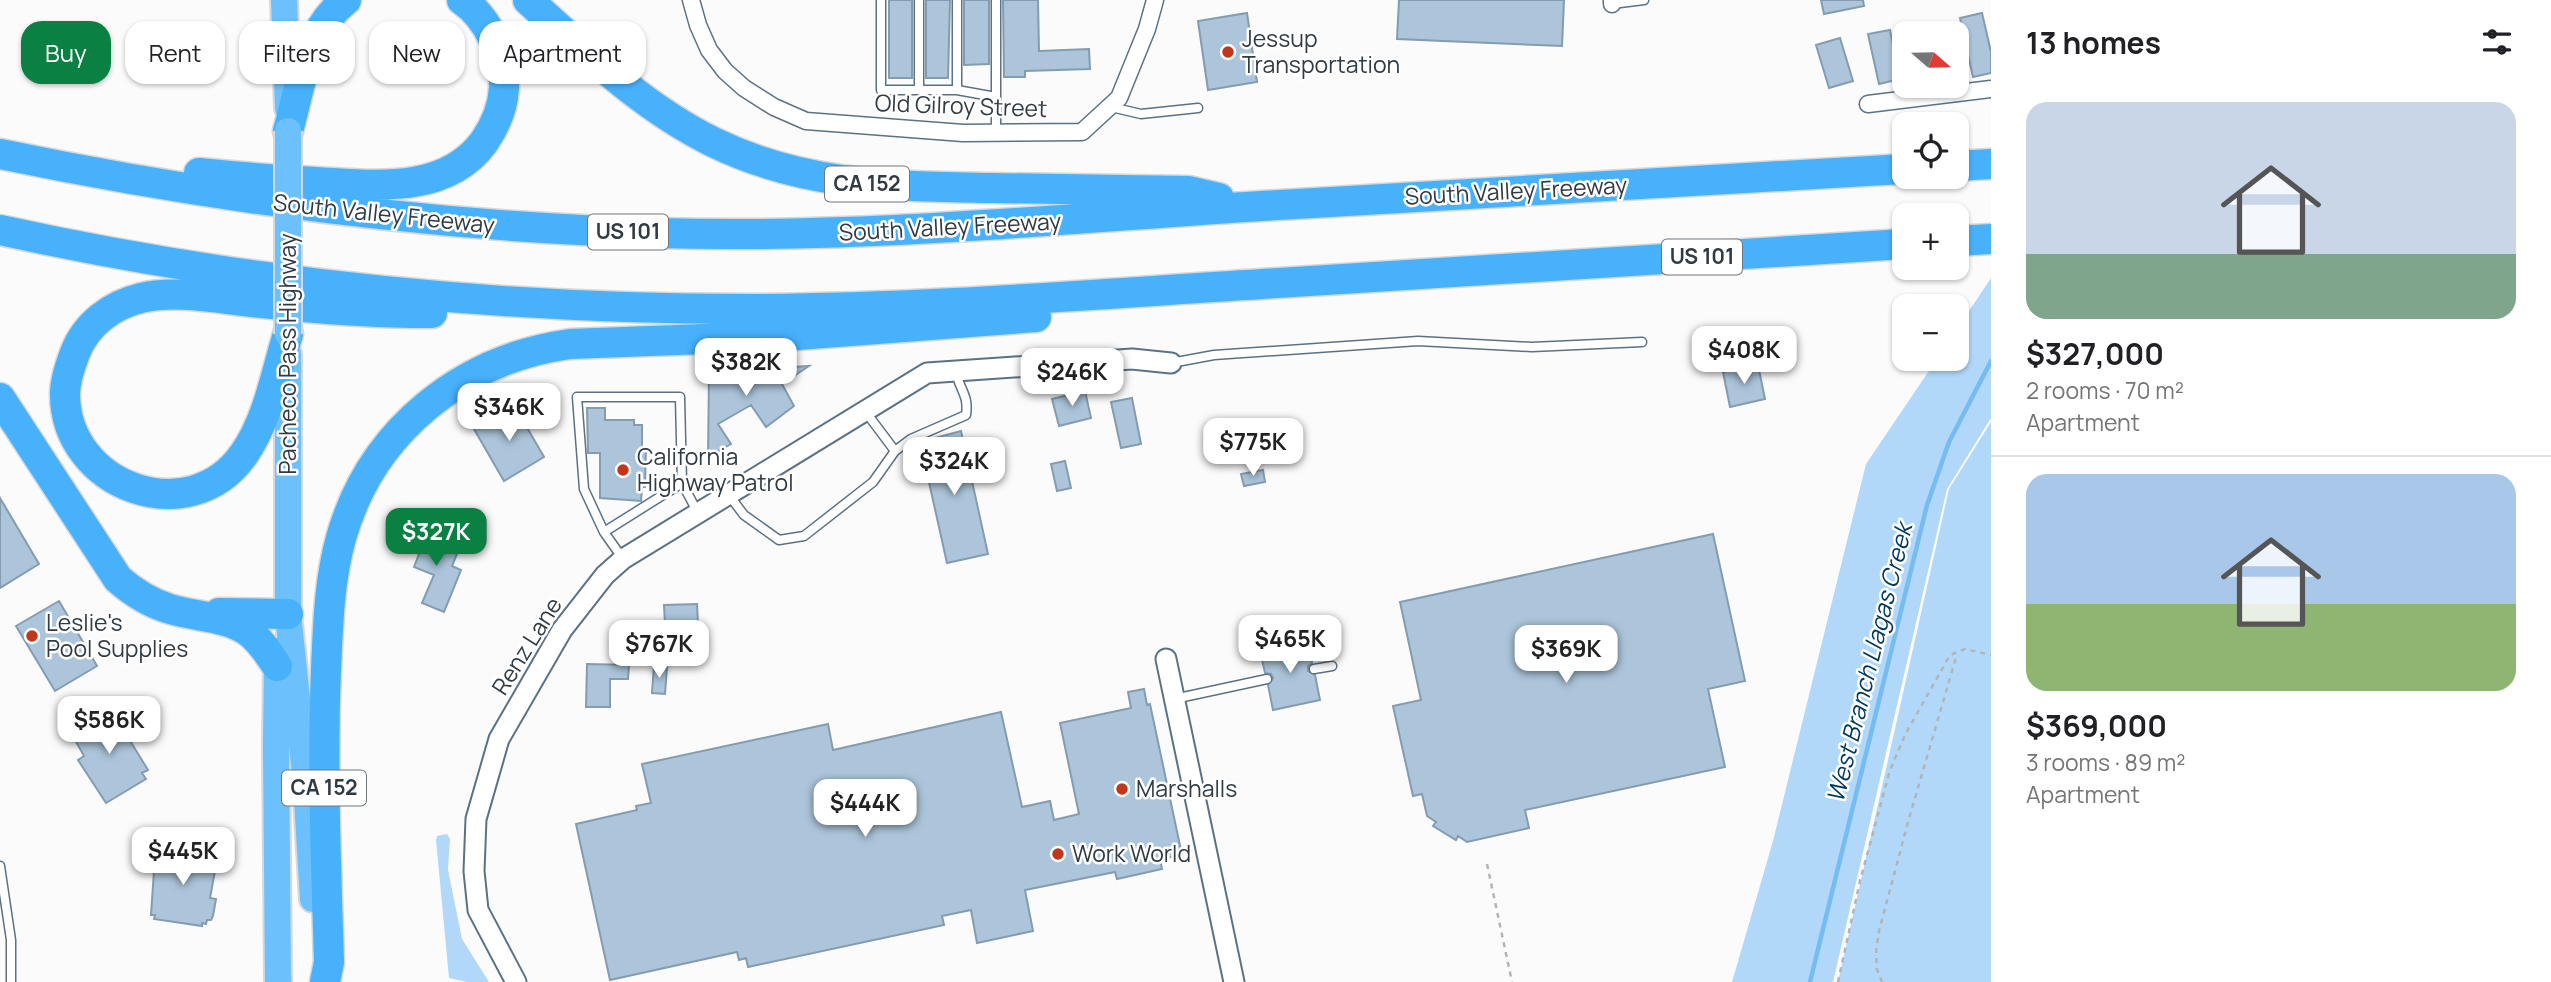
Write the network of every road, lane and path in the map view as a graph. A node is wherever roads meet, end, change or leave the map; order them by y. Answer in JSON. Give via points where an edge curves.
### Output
{"nodes":[{"id":1,"x":284,"y":0,"type":"edge"},
{"id":2,"x":346,"y":0,"type":"edge"},
{"id":3,"x":462,"y":0,"type":"edge"},
{"id":4,"x":528,"y":0,"type":"edge"},
{"id":5,"x":691,"y":0,"type":"edge"},
{"id":6,"x":881,"y":0,"type":"edge"},
{"id":7,"x":919,"y":0,"type":"edge"},
{"id":8,"x":957,"y":0,"type":"edge"},
{"id":9,"x":996,"y":0,"type":"edge"},
{"id":10,"x":1155,"y":0,"type":"edge"},
{"id":11,"x":1644,"y":0,"type":"edge"},
{"id":12,"x":1612,"y":2,"type":"edge"},
{"id":13,"x":1991,"y":89,"type":"edge"},
{"id":14,"x":919,"y":90,"type":"junction"},
{"id":15,"x":957,"y":90,"type":"junction"},
{"id":16,"x":996,"y":97,"type":"junction"},
{"id":17,"x":1868,"y":104,"type":"dead end"},
{"id":18,"x":1110,"y":107,"type":"junction"},
{"id":19,"x":1198,"y":108,"type":"dead end"},
{"id":20,"x":288,"y":131,"type":"junction"},
{"id":21,"x":996,"y":133,"type":"junction"},
{"id":22,"x":0,"y":147,"type":"edge"},
{"id":23,"x":0,"y":154,"type":"edge"},
{"id":24,"x":1991,"y":164,"type":"edge"},
{"id":25,"x":1969,"y":165,"type":"edge"},
{"id":26,"x":1892,"y":170,"type":"edge"},
{"id":27,"x":1260,"y":206,"type":"junction"},
{"id":28,"x":0,"y":230,"type":"edge"},
{"id":29,"x":1991,"y":239,"type":"edge"},
{"id":30,"x":1969,"y":240,"type":"edge"},
{"id":31,"x":1892,"y":245,"type":"edge"},
{"id":32,"x":1499,"y":269,"type":"junction"},
{"id":33,"x":695,"y":309,"type":"junction"},
{"id":34,"x":288,"y":334,"type":"junction"},
{"id":35,"x":1642,"y":342,"type":"dead end"},
{"id":36,"x":1171,"y":363,"type":"joint"},
{"id":37,"x":956,"y":371,"type":"junction"},
{"id":38,"x":0,"y":398,"type":"edge"},
{"id":39,"x":865,"y":411,"type":"junction"},
{"id":40,"x":895,"y":451,"type":"junction"},
{"id":41,"x":682,"y":483,"type":"junction"},
{"id":42,"x":728,"y":494,"type":"junction"},
{"id":43,"x":698,"y":513,"type":"junction"},
{"id":44,"x":604,"y":532,"type":"junction"},
{"id":45,"x":623,"y":559,"type":"junction"},
{"id":46,"x":194,"y":613,"type":"junction"},
{"id":47,"x":288,"y":614,"type":"junction"},
{"id":48,"x":1957,"y":652,"type":"junction"},
{"id":49,"x":1991,"y":655,"type":"edge"},
{"id":50,"x":1166,"y":659,"type":"dead end"},
{"id":51,"x":277,"y":666,"type":"junction"},
{"id":52,"x":1332,"y":666,"type":"dead end"},
{"id":53,"x":1314,"y":669,"type":"dead end"},
{"id":54,"x":1267,"y":680,"type":"dead end"},
{"id":55,"x":1174,"y":699,"type":"junction"},
{"id":56,"x":1487,"y":864,"type":"dead end"},
{"id":57,"x":0,"y":866,"type":"edge"},
{"id":58,"x":11,"y":982,"type":"edge"},
{"id":59,"x":278,"y":982,"type":"edge"},
{"id":60,"x":318,"y":982,"type":"edge"},
{"id":61,"x":325,"y":982,"type":"edge"},
{"id":62,"x":516,"y":982,"type":"edge"},
{"id":63,"x":1234,"y":982,"type":"edge"},
{"id":64,"x":1512,"y":982,"type":"edge"},
{"id":65,"x":1838,"y":982,"type":"edge"},
{"id":66,"x":1882,"y":982,"type":"edge"}],
"edges":[{"from":1,"to":20,"type":"highway","name":"Pacheco Pass Highway","number":"CA 152"},
{"from":2,"to":20,"type":"highway","via":[[318,30]]},
{"from":3,"to":22,"type":"highway","via":[[496,44],[504,88],[500,111],[479,149],[442,175],[399,184],[335,183],[217,175]]},
{"from":4,"to":27,"type":"highway","number":"CA 152","via":[[603,68],[657,108],[740,154],[794,171],[872,185],[1189,191]]},
{"from":5,"to":21,"type":"street","name":"Old Gilroy Street","via":[[709,50],[744,88],[806,121]]},
{"from":6,"to":14,"type":"lane","via":[[881,90]]},
{"from":7,"to":14,"type":"lane"},
{"from":8,"to":15,"type":"lane"},
{"from":9,"to":16,"type":"lane"},
{"from":10,"to":18,"type":"street","name":"Old Gilroy Street","via":[[1119,99]]},
{"from":11,"to":12,"type":"lane"},
{"from":13,"to":17,"type":"street"},
{"from":14,"to":15,"type":"lane"},
{"from":15,"to":16,"type":"lane"},
{"from":16,"to":21,"type":"lane"},
{"from":18,"to":19,"type":"lane","via":[[1141,114]]},
{"from":18,"to":21,"type":"street","name":"Old Gilroy Street","via":[[1082,132]]},
{"from":20,"to":34,"type":"highway","name":"Pacheco Pass Highway","number":"CA 152","bridge":true},
{"from":23,"to":27,"type":"highway","name":"South Valley Freeway","number":"US 101","via":[[273,202],[420,220],[594,231],[849,233]]},
{"from":24,"to":25,"type":"highway"},
{"from":26,"to":27,"type":"highway","name":"South Valley Freeway","number":"US 101"},
{"from":28,"to":33,"type":"highway","number":"US 101","via":[[161,261],[335,285],[492,300]]},
{"from":29,"to":30,"type":"highway"},
{"from":31,"to":32,"type":"highway","number":"US 101"},
{"from":32,"to":33,"type":"highway","number":"US 101","via":[[897,306]]},
{"from":32,"to":61,"type":"highway","number":"CA 152","via":[[867,331],[570,344],[501,361],[449,387],[415,415],[366,478],[341,537],[329,594],[323,735],[329,962]]},
{"from":33,"to":34,"type":"highway","via":[[408,313],[184,295],[144,297],[107,312],[77,347],[65,393],[75,438],[104,473],[142,492],[166,495],[209,484],[229,471],[254,436]]},
{"from":34,"to":47,"type":"highway","name":"Pacheco Pass Highway","number":"CA 152"},
{"from":35,"to":36,"type":"lane","via":[[1532,347],[1418,341],[1214,355]]},
{"from":36,"to":37,"type":"street","name":"Renz Lane","via":[[1132,359]]},
{"from":37,"to":39,"type":"street","name":"Renz Lane","via":[[926,373]]},
{"from":37,"to":40,"type":"lane","via":[[968,402],[966,415]]},
{"from":38,"to":46,"type":"highway","via":[[118,579],[152,603]]},
{"from":39,"to":40,"type":"lane"},
{"from":39,"to":42,"type":"street","name":"Renz Lane"},
{"from":40,"to":42,"type":"lane","via":[[873,482],[804,536],[779,540],[744,514]]},
{"from":41,"to":43,"type":"lane"},
{"from":41,"to":44,"type":"lane"},
{"from":41,"to":44,"type":"lane","via":[[680,397],[577,397],[584,489]]},
{"from":42,"to":43,"type":"street","name":"Renz Lane"},
{"from":43,"to":45,"type":"street","name":"Renz Lane"},
{"from":44,"to":45,"type":"lane"},
{"from":45,"to":62,"type":"street","name":"Renz Lane","via":[[562,629],[499,739],[476,819],[478,910]]},
{"from":46,"to":47,"type":"highway"},
{"from":46,"to":51,"type":"highway","via":[[249,632]]},
{"from":47,"to":51,"type":"highway","name":"Pacheco Pass Highway","number":"CA 152"},
{"from":47,"to":60,"type":"highway","name":"Pacheco Pass Highway","via":[[306,783]]},
{"from":48,"to":49,"type":"path","via":[[1965,649]]},
{"from":48,"to":65,"type":"path","via":[[1937,675],[1890,770]]},
{"from":48,"to":66,"type":"path","via":[[1879,931],[1877,970]]},
{"from":50,"to":55,"type":"street"},
{"from":51,"to":59,"type":"highway","name":"Pacheco Pass Highway","number":"CA 152"},
{"from":52,"to":53,"type":"lane"},
{"from":54,"to":55,"type":"lane"},
{"from":55,"to":63,"type":"street"},
{"from":56,"to":64,"type":"path"},
{"from":57,"to":58,"type":"lane"}]}
